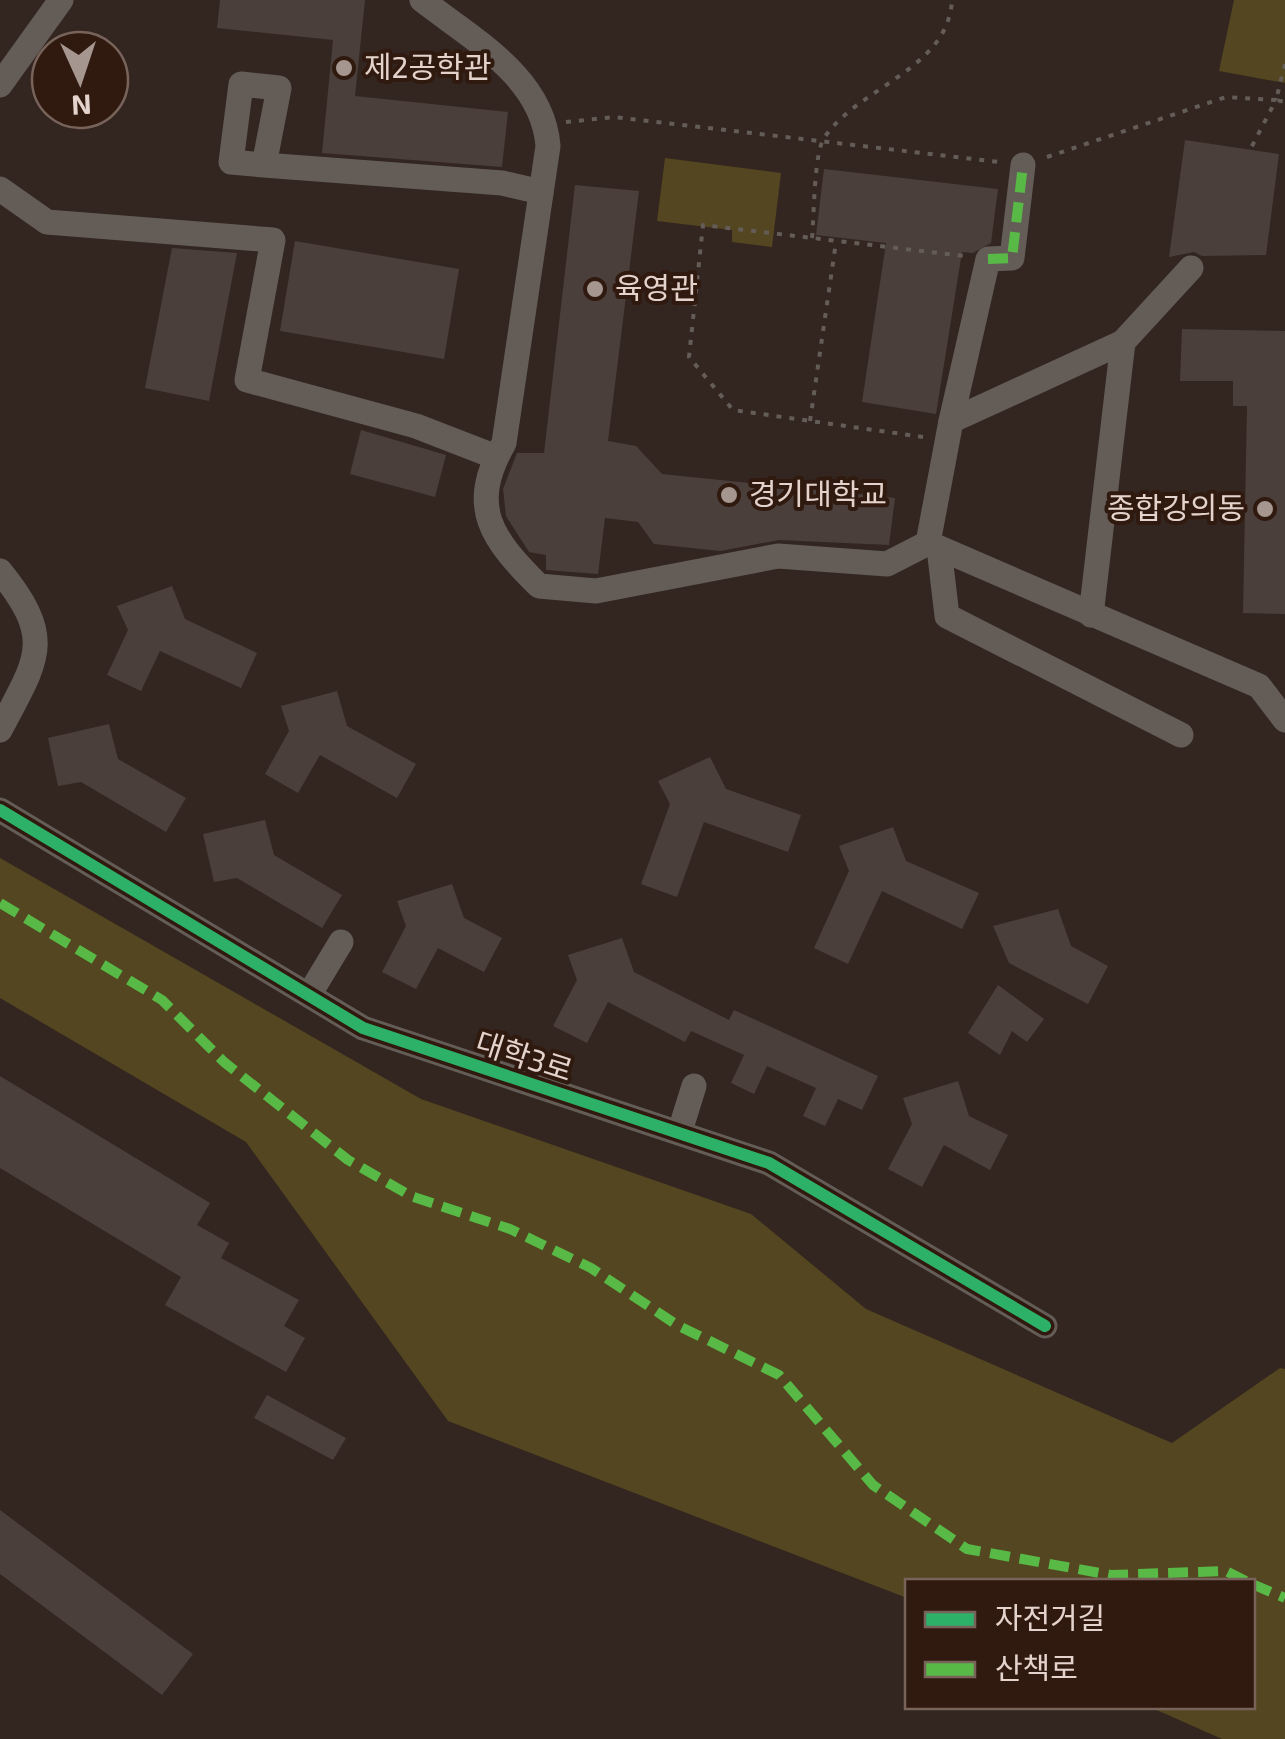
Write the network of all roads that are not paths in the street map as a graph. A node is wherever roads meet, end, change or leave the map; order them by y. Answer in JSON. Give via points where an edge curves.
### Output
{"nodes":[{"id":1,"x":61,"y":0,"type":"edge"},
{"id":2,"x":422,"y":0,"type":"edge"},
{"id":3,"x":0,"y":85,"type":"edge"},
{"id":4,"x":264,"y":165,"type":"dead end"},
{"id":5,"x":1023,"y":165,"type":"road end"},
{"id":6,"x":0,"y":189,"type":"edge"},
{"id":7,"x":541,"y":192,"type":"junction"},
{"id":8,"x":1191,"y":268,"type":"dead end"},
{"id":9,"x":1123,"y":342,"type":"junction"},
{"id":10,"x":949,"y":431,"type":"junction"},
{"id":11,"x":496,"y":456,"type":"junction"},
{"id":12,"x":933,"y":546,"type":"junction"},
{"id":13,"x":0,"y":571,"type":"edge"},
{"id":14,"x":1091,"y":615,"type":"junction"},
{"id":15,"x":1285,"y":720,"type":"edge"},
{"id":16,"x":0,"y":730,"type":"edge"},
{"id":17,"x":1182,"y":735,"type":"dead end"},
{"id":18,"x":0,"y":810,"type":"edge"},
{"id":19,"x":340,"y":942,"type":"dead end"},
{"id":20,"x":309,"y":995,"type":"junction"},
{"id":21,"x":694,"y":1086,"type":"dead end"},
{"id":22,"x":680,"y":1131,"type":"junction"},
{"id":23,"x":1045,"y":1326,"type":"dead end"}],
"edges":[{"from":1,"to":3,"type":"street"},
{"from":2,"to":7,"type":"street","via":[[519,77],[547,123]]},
{"from":4,"to":7,"type":"street","via":[[502,183]]},
{"from":5,"to":10,"type":"street","via":[[1012,258],[988,259]]},
{"from":6,"to":11,"type":"street","via":[[48,222],[273,240],[247,380],[416,426]]},
{"from":7,"to":11,"type":"street","via":[[504,443]]},
{"from":8,"to":9,"type":"street"},
{"from":9,"to":10,"type":"street"},
{"from":9,"to":14,"type":"street"},
{"from":10,"to":12,"type":"street"},
{"from":11,"to":12,"type":"street","via":[[485,517],[505,552],[539,586],[596,591],[778,556],[887,564]]},
{"from":12,"to":14,"type":"street"},
{"from":12,"to":17,"type":"street","via":[[947,616]]},
{"from":13,"to":16,"type":"street","via":[[24,601],[37,645]]},
{"from":14,"to":15,"type":"street","via":[[1258,686]]},
{"from":18,"to":20,"type":"street","name":"대학3로"},
{"from":19,"to":20,"type":"street"},
{"from":20,"to":22,"type":"street","name":"대학3로","via":[[396,1042]]},
{"from":21,"to":22,"type":"street"},
{"from":22,"to":23,"type":"street","name":"대학3로","via":[[814,1186]]}]}
